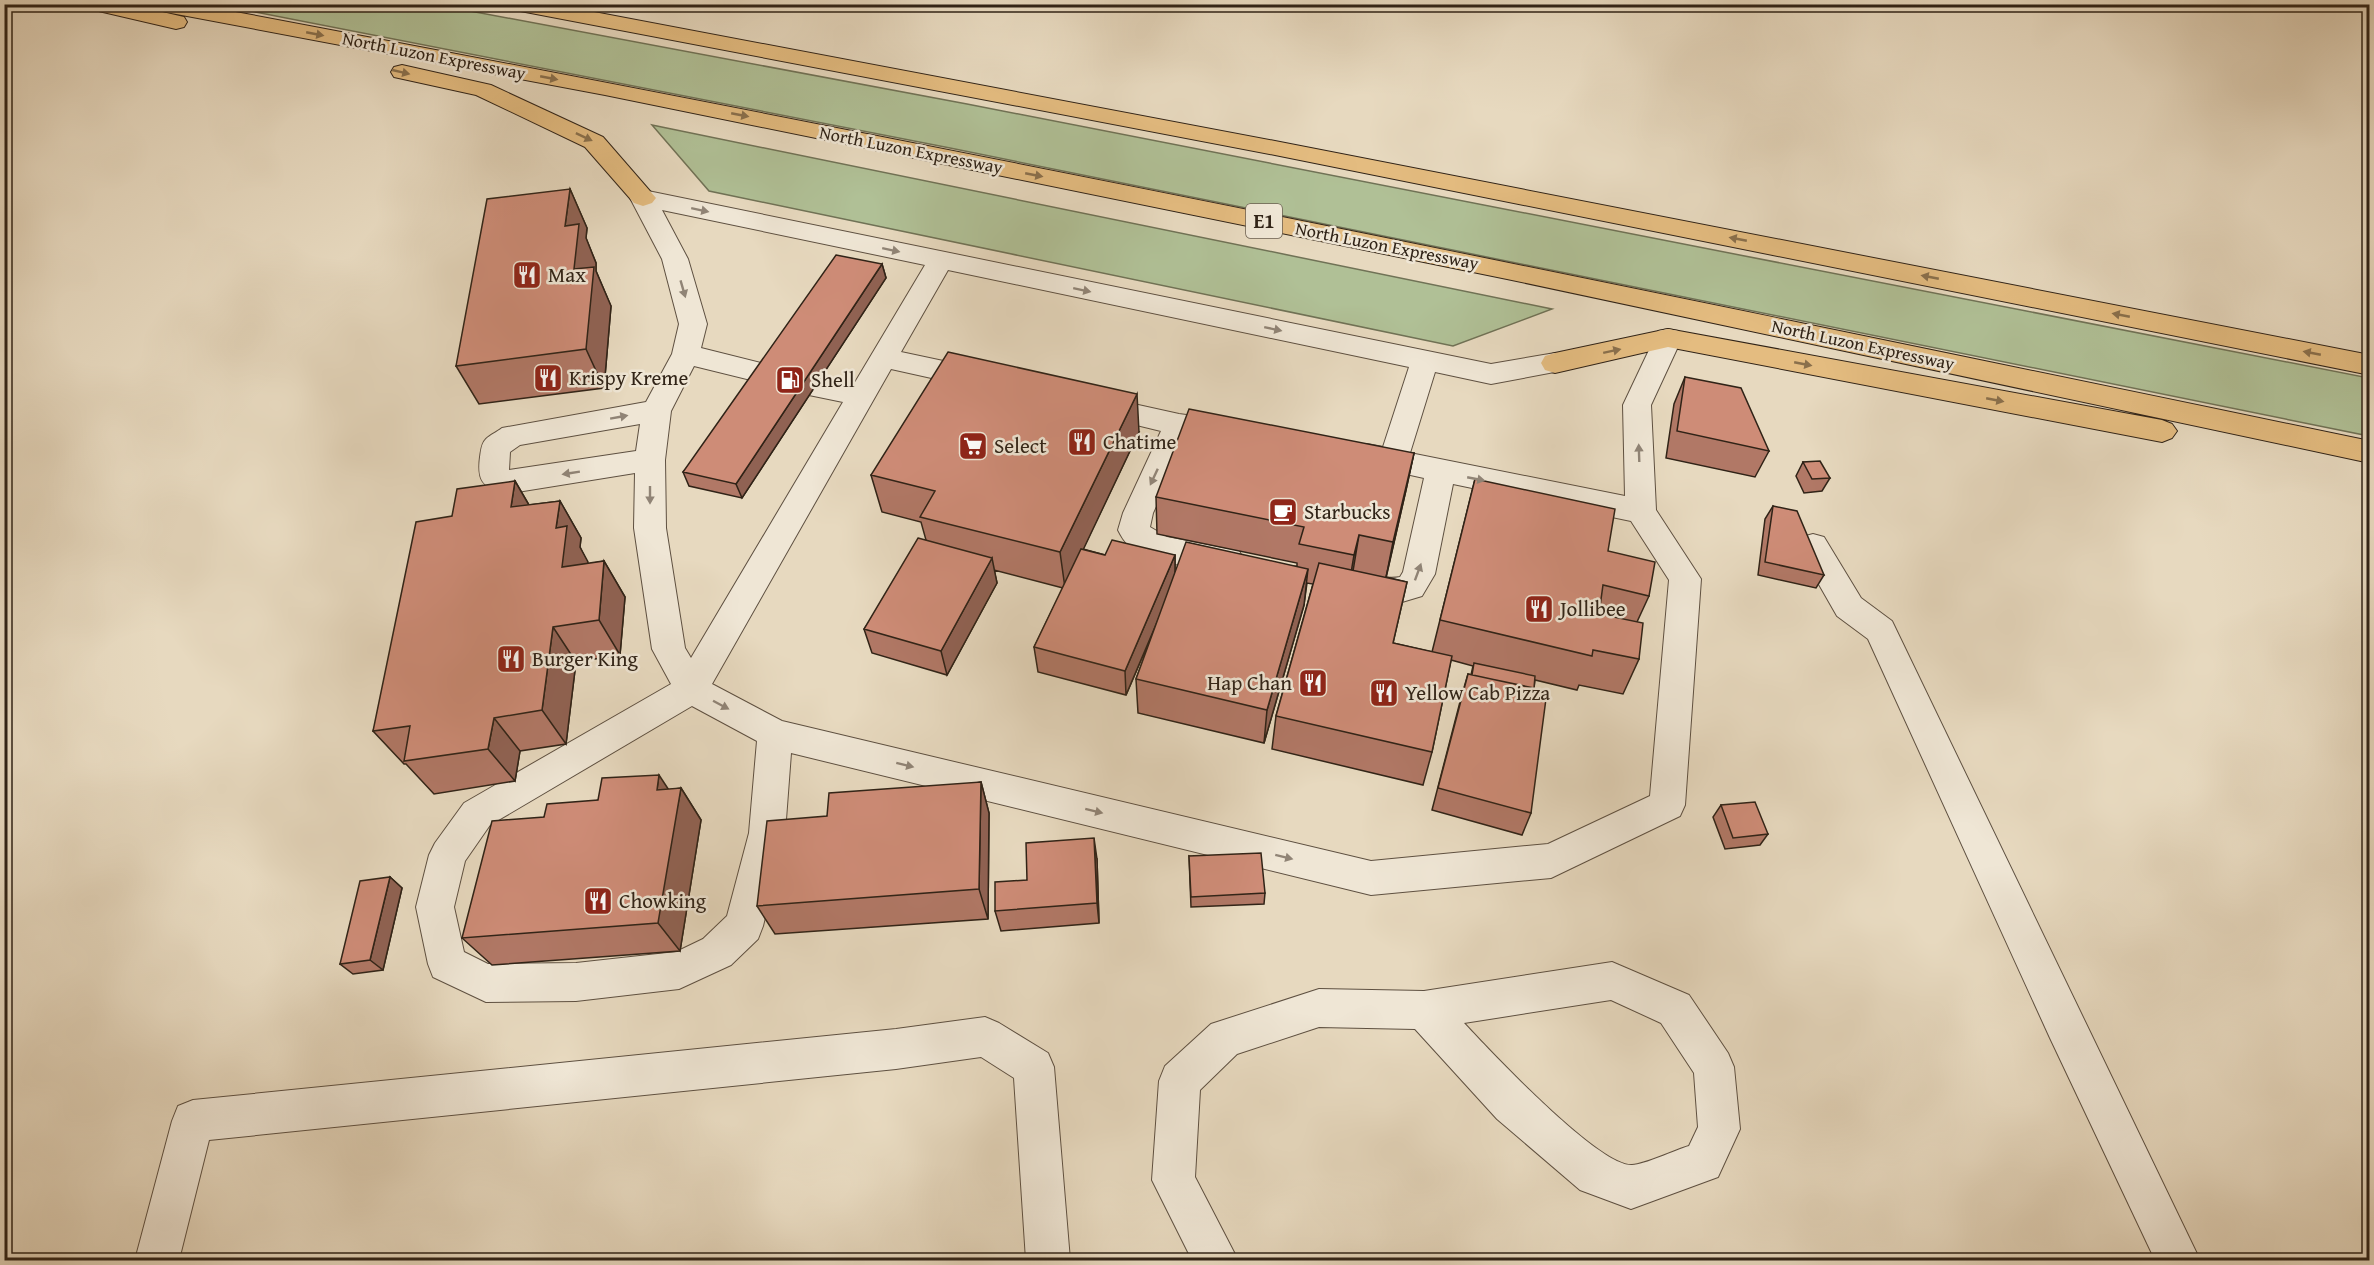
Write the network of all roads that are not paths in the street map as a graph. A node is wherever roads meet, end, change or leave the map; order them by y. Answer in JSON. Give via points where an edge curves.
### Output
{"nodes":[{"id":1,"x":98,"y":4,"type":"edge"},
{"id":2,"x":155,"y":4,"type":"edge"},
{"id":3,"x":515,"y":4,"type":"edge"},
{"id":4,"x":643,"y":198,"type":"junction"},
{"id":5,"x":940,"y":261,"type":"junction"},
{"id":6,"x":1668,"y":338,"type":"junction"},
{"id":7,"x":686,"y":354,"type":"junction"},
{"id":8,"x":884,"y":358,"type":"junction"},
{"id":9,"x":1425,"y":360,"type":"junction"},
{"id":10,"x":1555,"y":363,"type":"joint"},
{"id":11,"x":2370,"y":364,"type":"edge"},
{"id":12,"x":767,"y":374,"type":"edge"},
{"id":13,"x":1009,"y":386,"type":"edge"},
{"id":14,"x":814,"y":387,"type":"dead end"},
{"id":15,"x":860,"y":395,"type":"junction"},
{"id":16,"x":1066,"y":399,"type":"edge"},
{"id":17,"x":656,"y":411,"type":"junction"},
{"id":18,"x":1179,"y":424,"type":"junction"},
{"id":19,"x":1257,"y":433,"type":"edge"},
{"id":20,"x":1336,"y":448,"type":"edge"},
{"id":21,"x":2370,"y":452,"type":"edge"},
{"id":22,"x":650,"y":460,"type":"junction"},
{"id":23,"x":1393,"y":461,"type":"junction"},
{"id":24,"x":2370,"y":470,"type":"edge"},
{"id":25,"x":1440,"y":472,"type":"junction"},
{"id":26,"x":1641,"y":511,"type":"junction"},
{"id":27,"x":1813,"y":546,"type":"edge"},
{"id":28,"x":1251,"y":565,"type":"edge"},
{"id":29,"x":1350,"y":583,"type":"edge"},
{"id":30,"x":691,"y":689,"type":"junction"},
{"id":31,"x":775,"y":734,"type":"junction"},
{"id":32,"x":1424,"y":1010,"type":"junction"},
{"id":33,"x":158,"y":1260,"type":"edge"},
{"id":34,"x":1048,"y":1260,"type":"edge"},
{"id":35,"x":1216,"y":1260,"type":"edge"},
{"id":36,"x":2178,"y":1260,"type":"edge"}],
"edges":[{"from":1,"to":4,"type":"highway","one_way":true,"via":[[483,90],[594,142]]},
{"from":2,"to":21,"type":"highway","name":"North Luzon Expressway","number":"E1","one_way":true,"via":[[617,90],[1320,232]]},
{"from":11,"to":3,"type":"highway","one_way":true,"via":[[1287,150]]},
{"from":4,"to":5,"type":"lane","one_way":true},
{"from":4,"to":7,"type":"lane","one_way":true,"via":[[675,259],[693,324]]},
{"from":5,"to":8,"type":"lane"},
{"from":5,"to":9,"type":"lane","one_way":true},
{"from":10,"to":6,"type":"highway","one_way":true},
{"from":6,"to":24,"type":"highway","one_way":true},
{"from":26,"to":6,"type":"lane","one_way":true,"via":[[1637,405]]},
{"from":7,"to":12,"type":"lane"},
{"from":7,"to":17,"type":"lane"},
{"from":8,"to":13,"type":"lane"},
{"from":8,"to":15,"type":"lane"},
{"from":9,"to":10,"type":"lane","via":[[1491,374]]},
{"from":9,"to":23,"type":"lane"},
{"from":14,"to":15,"type":"lane"},
{"from":15,"to":30,"type":"lane"},
{"from":16,"to":18,"type":"lane"},
{"from":17,"to":22,"type":"lane"},
{"from":22,"to":17,"type":"lane","one_way":true,"via":[[505,483],[493,474],[496,447],[512,436]]},
{"from":18,"to":19,"type":"lane"},
{"from":18,"to":28,"type":"lane","one_way":true,"via":[[1138,513],[1134,530],[1137,537],[1161,547]]},
{"from":20,"to":23,"type":"lane"},
{"from":22,"to":30,"type":"lane","one_way":true,"via":[[650,528],[669,649]]},
{"from":23,"to":25,"type":"lane"},
{"from":25,"to":26,"type":"lane","one_way":true},
{"from":29,"to":25,"type":"lane","one_way":true,"via":[[1392,592],[1411,587],[1419,574]]},
{"from":31,"to":26,"type":"lane","one_way":true,"via":[[1371,878],[1551,861],[1667,805],[1684,579]]},
{"from":27,"to":36,"type":"lane","via":[[1849,607],[1880,630]]},
{"from":30,"to":31,"type":"lane","one_way":true},
{"from":30,"to":31,"type":"lane","via":[[477,814],[448,855],[435,907],[447,964],[486,983],[576,982],[679,970],[717,952],[744,926],[767,833]]},
{"from":32,"to":32,"type":"lane","via":[[1612,981],[1675,1009],[1714,1067],[1719,1129],[1703,1162],[1631,1187],[1594,1174],[1512,1104]]},
{"from":32,"to":35,"type":"lane","via":[[1319,1008],[1225,1038],[1180,1081],[1173,1180]]},
{"from":33,"to":34,"type":"lane","via":[[193,1121],[985,1037],[1034,1067]]}]}
